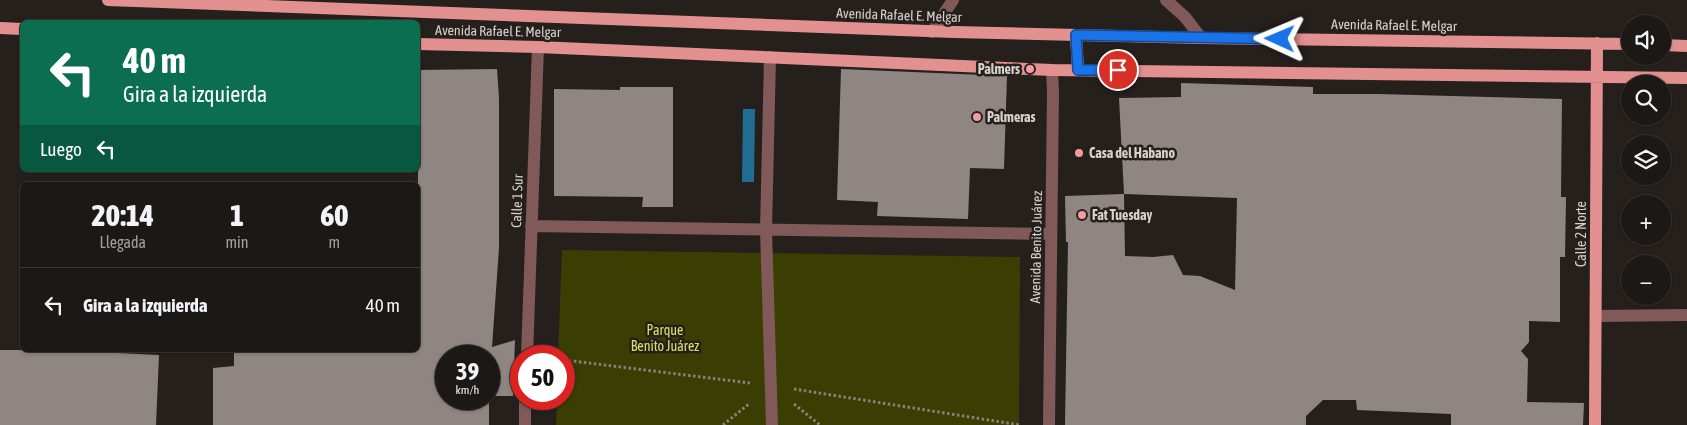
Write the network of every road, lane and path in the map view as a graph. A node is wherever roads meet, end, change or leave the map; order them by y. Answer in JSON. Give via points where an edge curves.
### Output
{"nodes":[{"id":1,"x":108,"y":0,"type":"edge"},
{"id":2,"x":953,"y":0,"type":"edge"},
{"id":3,"x":1166,"y":0,"type":"edge"},
{"id":4,"x":0,"y":28,"type":"edge"},
{"id":5,"x":20,"y":29,"type":"edge"},
{"id":6,"x":932,"y":32,"type":"junction"},
{"id":7,"x":1076,"y":35,"type":"junction"},
{"id":8,"x":1201,"y":38,"type":"junction"},
{"id":9,"x":1597,"y":43,"type":"junction"},
{"id":10,"x":420,"y":44,"type":"edge"},
{"id":11,"x":1621,"y":44,"type":"edge"},
{"id":12,"x":1671,"y":45,"type":"edge"},
{"id":13,"x":1687,"y":46,"type":"edge"},
{"id":14,"x":538,"y":47,"type":"junction"},
{"id":15,"x":770,"y":57,"type":"junction"},
{"id":16,"x":1052,"y":70,"type":"junction"},
{"id":17,"x":1078,"y":70,"type":"junction"},
{"id":18,"x":1597,"y":76,"type":"junction"},
{"id":19,"x":1687,"y":78,"type":"edge"},
{"id":20,"x":531,"y":226,"type":"junction"},
{"id":21,"x":766,"y":230,"type":"junction"},
{"id":22,"x":1051,"y":234,"type":"junction"},
{"id":23,"x":1687,"y":315,"type":"edge"},
{"id":24,"x":1596,"y":316,"type":"junction"},
{"id":25,"x":527,"y":345,"type":"edge"},
{"id":26,"x":575,"y":361,"type":"edge"},
{"id":27,"x":771,"y":385,"type":"junction"},
{"id":28,"x":525,"y":410,"type":"edge"},
{"id":29,"x":524,"y":425,"type":"edge"},
{"id":30,"x":723,"y":425,"type":"edge"},
{"id":31,"x":772,"y":425,"type":"edge"},
{"id":32,"x":820,"y":425,"type":"edge"},
{"id":33,"x":1020,"y":425,"type":"edge"},
{"id":34,"x":1049,"y":425,"type":"edge"},
{"id":35,"x":1595,"y":425,"type":"edge"}],
"edges":[{"from":1,"to":6,"type":"main road","name":"Avenida Rafael E. Melgar"},
{"from":2,"to":6,"type":"street"},
{"from":3,"to":8,"type":"street"},
{"from":4,"to":5,"type":"main road"},
{"from":6,"to":7,"type":"main road","name":"Avenida Rafael E. Melgar"},
{"from":7,"to":8,"type":"main road","name":"Avenida Rafael E. Melgar"},
{"from":7,"to":17,"type":"main road"},
{"from":8,"to":9,"type":"main road","name":"Avenida Rafael E. Melgar"},
{"from":9,"to":11,"type":"main road","name":"Avenida Rafael E. Melgar"},
{"from":9,"to":18,"type":"main road","name":"Calle 2 Norte"},
{"from":10,"to":14,"type":"main road","name":"Avenida Rafael E. Melgar"},
{"from":12,"to":13,"type":"main road"},
{"from":14,"to":15,"type":"main road","name":"Avenida Rafael E. Melgar"},
{"from":14,"to":20,"type":"street","name":"Calle 1 Sur"},
{"from":15,"to":16,"type":"main road","name":"Avenida Rafael E. Melgar"},
{"from":15,"to":21,"type":"street"},
{"from":16,"to":17,"type":"main road","name":"Avenida Rafael E. Melgar"},
{"from":16,"to":22,"type":"street","name":"Avenida Benito Juárez"},
{"from":17,"to":18,"type":"main road","name":"Avenida Rafael E. Melgar"},
{"from":18,"to":19,"type":"main road","name":"Avenida Rafael E. Melgar"},
{"from":18,"to":24,"type":"main road","name":"Calle 2 Norte"},
{"from":20,"to":21,"type":"street"},
{"from":20,"to":25,"type":"street","name":"Calle 1 Sur"},
{"from":21,"to":22,"type":"street"},
{"from":21,"to":27,"type":"street"},
{"from":22,"to":34,"type":"street","name":"Avenida Benito Juárez"},
{"from":23,"to":24,"type":"street"},
{"from":24,"to":35,"type":"main road","name":"Calle 2 Norte"},
{"from":26,"to":27,"type":"path"},
{"from":27,"to":30,"type":"path"},
{"from":27,"to":31,"type":"street"},
{"from":27,"to":32,"type":"path"},
{"from":27,"to":33,"type":"path"},
{"from":28,"to":29,"type":"street"}]}
